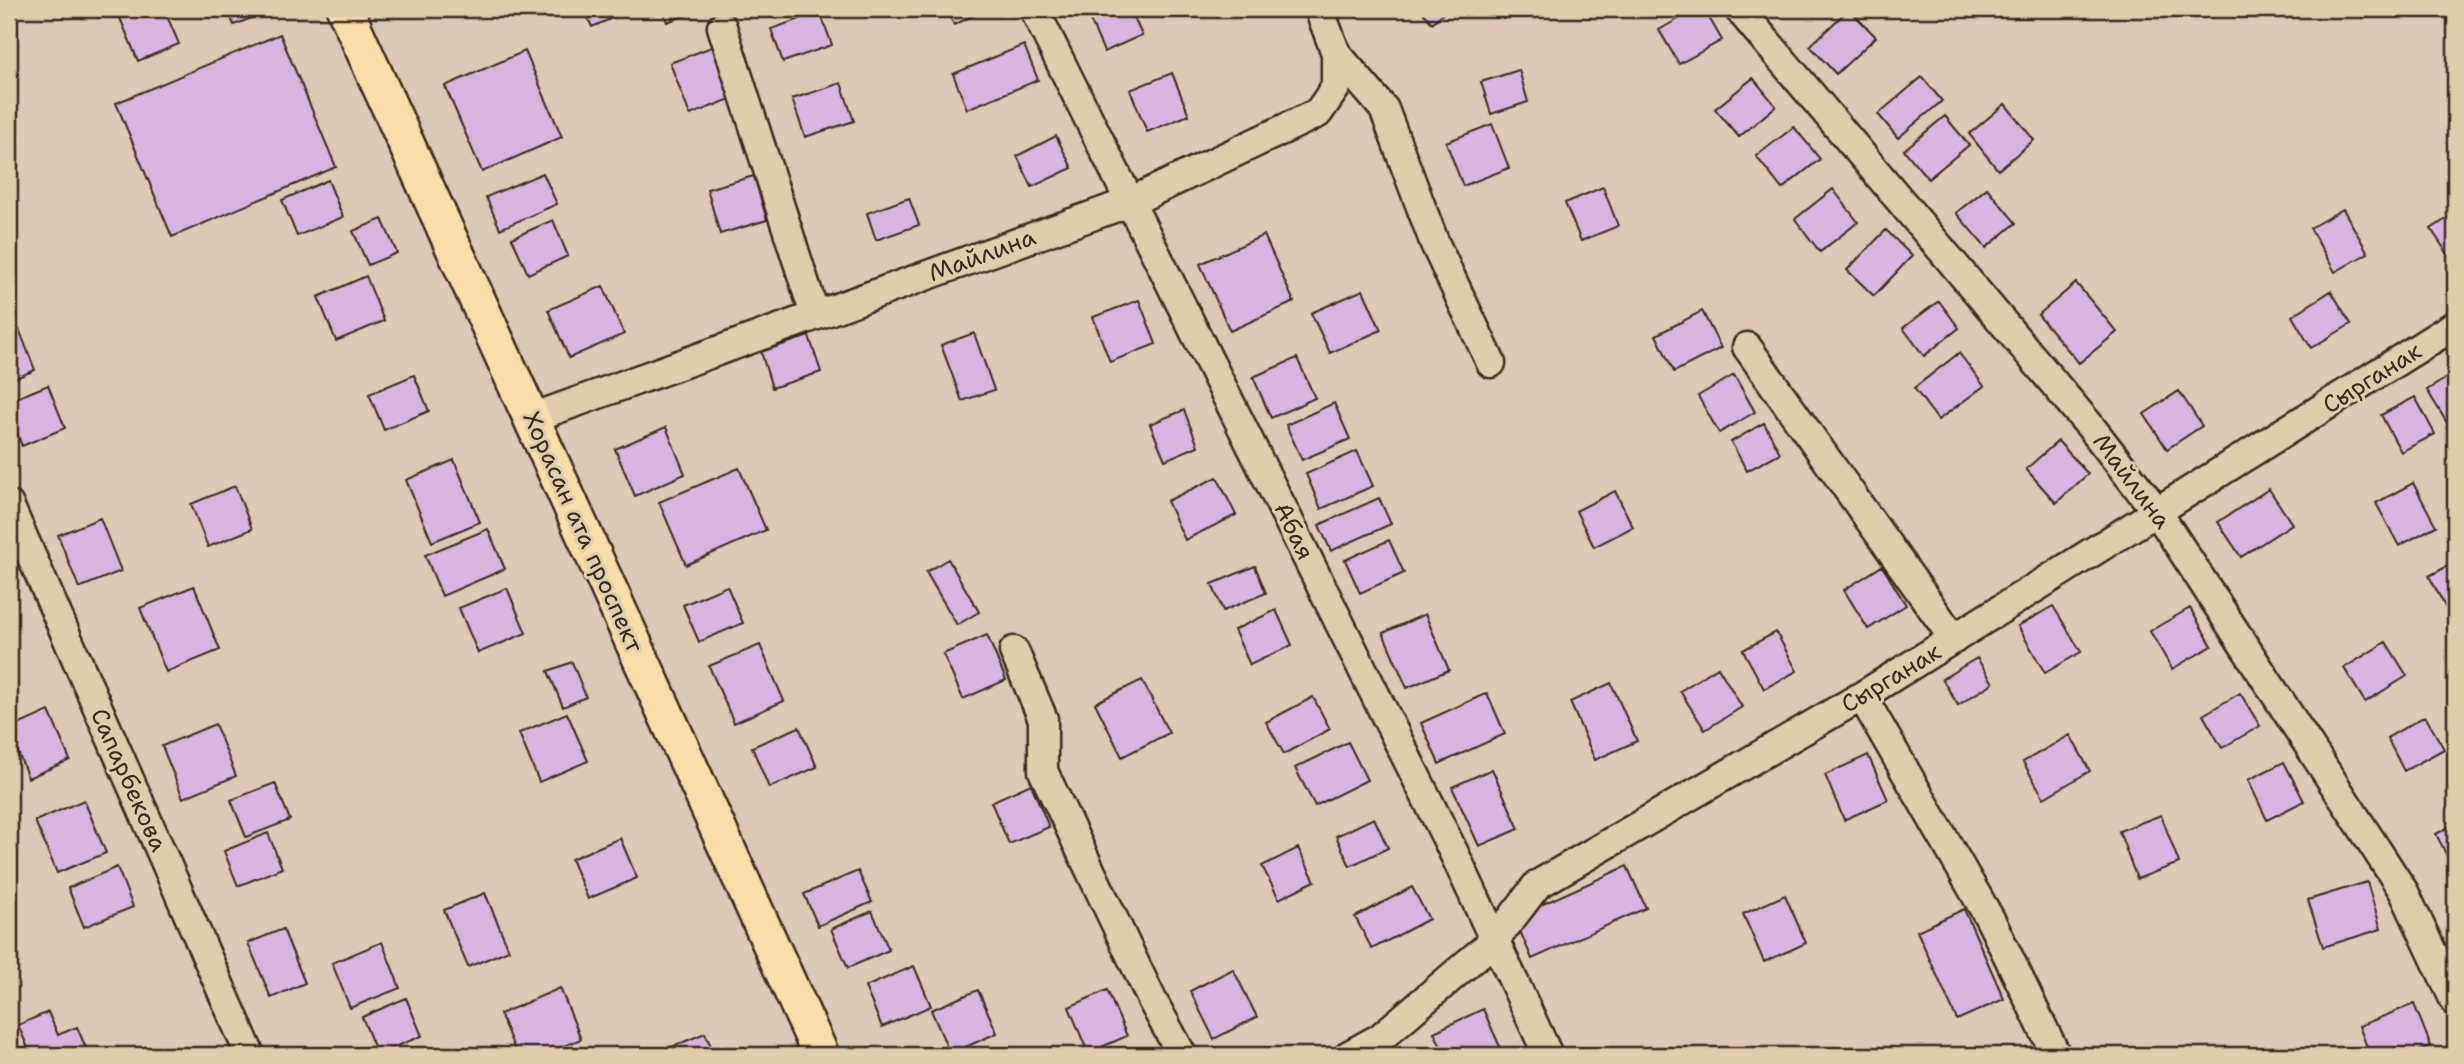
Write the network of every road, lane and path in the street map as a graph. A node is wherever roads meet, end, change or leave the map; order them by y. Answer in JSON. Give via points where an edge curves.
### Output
{"nodes":[{"id":1,"x":345,"y":9,"type":"edge"},
{"id":2,"x":1034,"y":9,"type":"edge"},
{"id":3,"x":1319,"y":9,"type":"edge"},
{"id":4,"x":1740,"y":9,"type":"edge"},
{"id":5,"x":722,"y":27,"type":"dead end"},
{"id":6,"x":1336,"y":53,"type":"junction"},
{"id":7,"x":1130,"y":202,"type":"junction"},
{"id":8,"x":816,"y":316,"type":"junction"},
{"id":9,"x":2455,"y":326,"type":"edge"},
{"id":10,"x":1747,"y":348,"type":"dead end"},
{"id":11,"x":1491,"y":363,"type":"dead end"},
{"id":12,"x":532,"y":418,"type":"junction"},
{"id":13,"x":9,"y":505,"type":"edge"},
{"id":14,"x":2158,"y":513,"type":"junction"},
{"id":15,"x":1954,"y":639,"type":"junction"},
{"id":16,"x":1014,"y":651,"type":"dead end"},
{"id":17,"x":1861,"y":696,"type":"junction"},
{"id":18,"x":1495,"y":940,"type":"junction"},
{"id":19,"x":2455,"y":1001,"type":"edge"},
{"id":20,"x":250,"y":1055,"type":"edge"},
{"id":21,"x":821,"y":1055,"type":"edge"},
{"id":22,"x":1182,"y":1055,"type":"edge"},
{"id":23,"x":1349,"y":1055,"type":"edge"},
{"id":24,"x":1548,"y":1055,"type":"edge"},
{"id":25,"x":2056,"y":1055,"type":"edge"}],
"edges":[{"from":1,"to":12,"type":"main road","name":"Хорасан ата проспект"},
{"from":2,"to":7,"type":"street","name":"Абая"},
{"from":3,"to":6,"type":"street","name":"Майлина"},
{"from":4,"to":14,"type":"street","name":"Майлина"},
{"from":5,"to":8,"type":"street"},
{"from":6,"to":7,"type":"street","name":"Майлина","via":[[1336,87],[1318,113]]},
{"from":6,"to":11,"type":"street","via":[[1384,109],[1435,244]]},
{"from":7,"to":8,"type":"street","name":"Майлина"},
{"from":7,"to":18,"type":"street","name":"Абая"},
{"from":8,"to":12,"type":"street","name":"Майлина"},
{"from":9,"to":14,"type":"street","name":"Сырганак"},
{"from":10,"to":15,"type":"street"},
{"from":12,"to":21,"type":"main road","name":"Хорасан ата проспект"},
{"from":13,"to":20,"type":"street","name":"Сапарбекова"},
{"from":14,"to":15,"type":"street","name":"Сырганак"},
{"from":14,"to":19,"type":"street","name":"Майлина","via":[[2404,892]]},
{"from":15,"to":17,"type":"street","name":"Сырганак"},
{"from":16,"to":22,"type":"street","via":[[1043,719],[1043,771]]},
{"from":17,"to":18,"type":"street","name":"Сырганак","via":[[1537,885]]},
{"from":17,"to":25,"type":"street","via":[[1990,919]]},
{"from":18,"to":23,"type":"street","name":"Сырганак","via":[[1380,1038]]},
{"from":18,"to":24,"type":"street","name":"Абая"}]}
